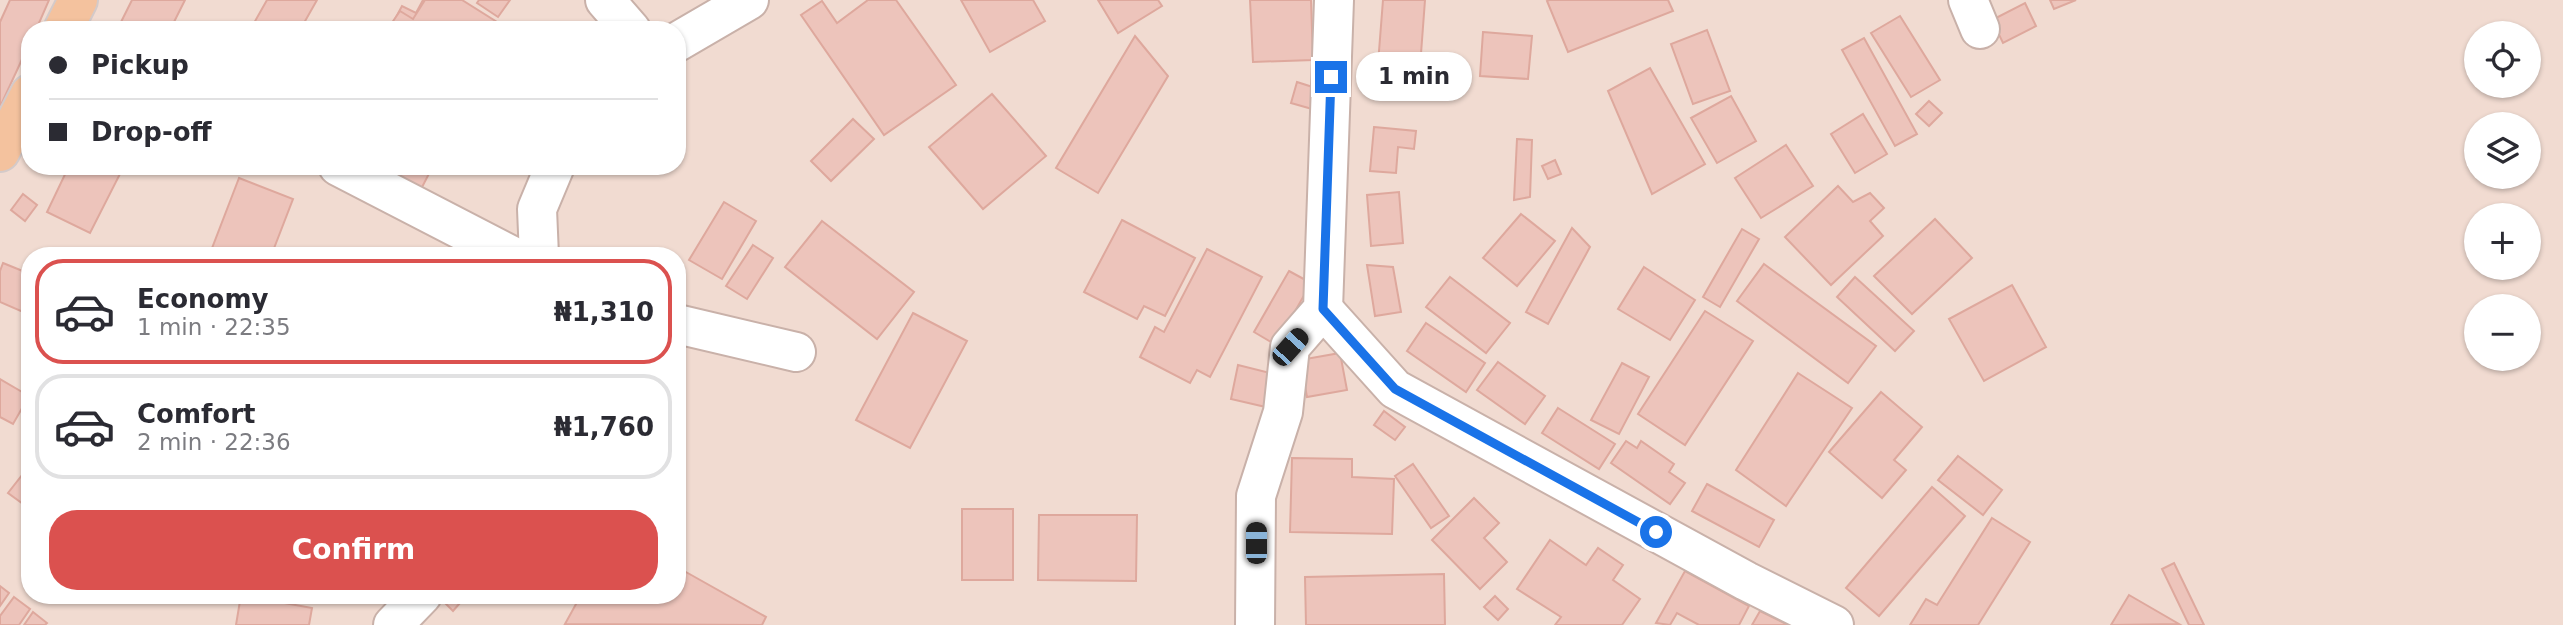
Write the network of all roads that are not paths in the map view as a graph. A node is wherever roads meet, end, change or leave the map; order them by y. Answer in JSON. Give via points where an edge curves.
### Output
{"nodes":[{"id":1,"x":605,"y":0,"type":"edge"},
{"id":2,"x":749,"y":0,"type":"edge"},
{"id":3,"x":1334,"y":0,"type":"edge"},
{"id":4,"x":623,"y":21,"type":"edge"},
{"id":5,"x":686,"y":37,"type":"edge"},
{"id":6,"x":21,"y":111,"type":"edge"},
{"id":7,"x":0,"y":152,"type":"edge"},
{"id":8,"x":355,"y":175,"type":"edge"},
{"id":9,"x":551,"y":175,"type":"edge"},
{"id":10,"x":495,"y":247,"type":"edge"},
{"id":11,"x":539,"y":247,"type":"edge"},
{"id":12,"x":1323,"y":309,"type":"junction"},
{"id":13,"x":686,"y":326,"type":"edge"},
{"id":14,"x":796,"y":352,"type":"dead end"},
{"id":15,"x":413,"y":604,"type":"edge"},
{"id":16,"x":393,"y":625,"type":"edge"},
{"id":17,"x":1255,"y":625,"type":"edge"},
{"id":18,"x":1834,"y":625,"type":"edge"}],
"edges":[{"from":1,"to":4,"type":"street"},
{"from":2,"to":5,"type":"street"},
{"from":3,"to":12,"type":"street"},
{"from":6,"to":7,"type":"main road"},
{"from":8,"to":10,"type":"street"},
{"from":9,"to":11,"type":"street","via":[[537,209]]},
{"from":12,"to":17,"type":"street","via":[[1290,347],[1283,412],[1256,496]]},
{"from":12,"to":18,"type":"street","via":[[1395,389]]},
{"from":13,"to":14,"type":"street"},
{"from":15,"to":16,"type":"street"}]}
